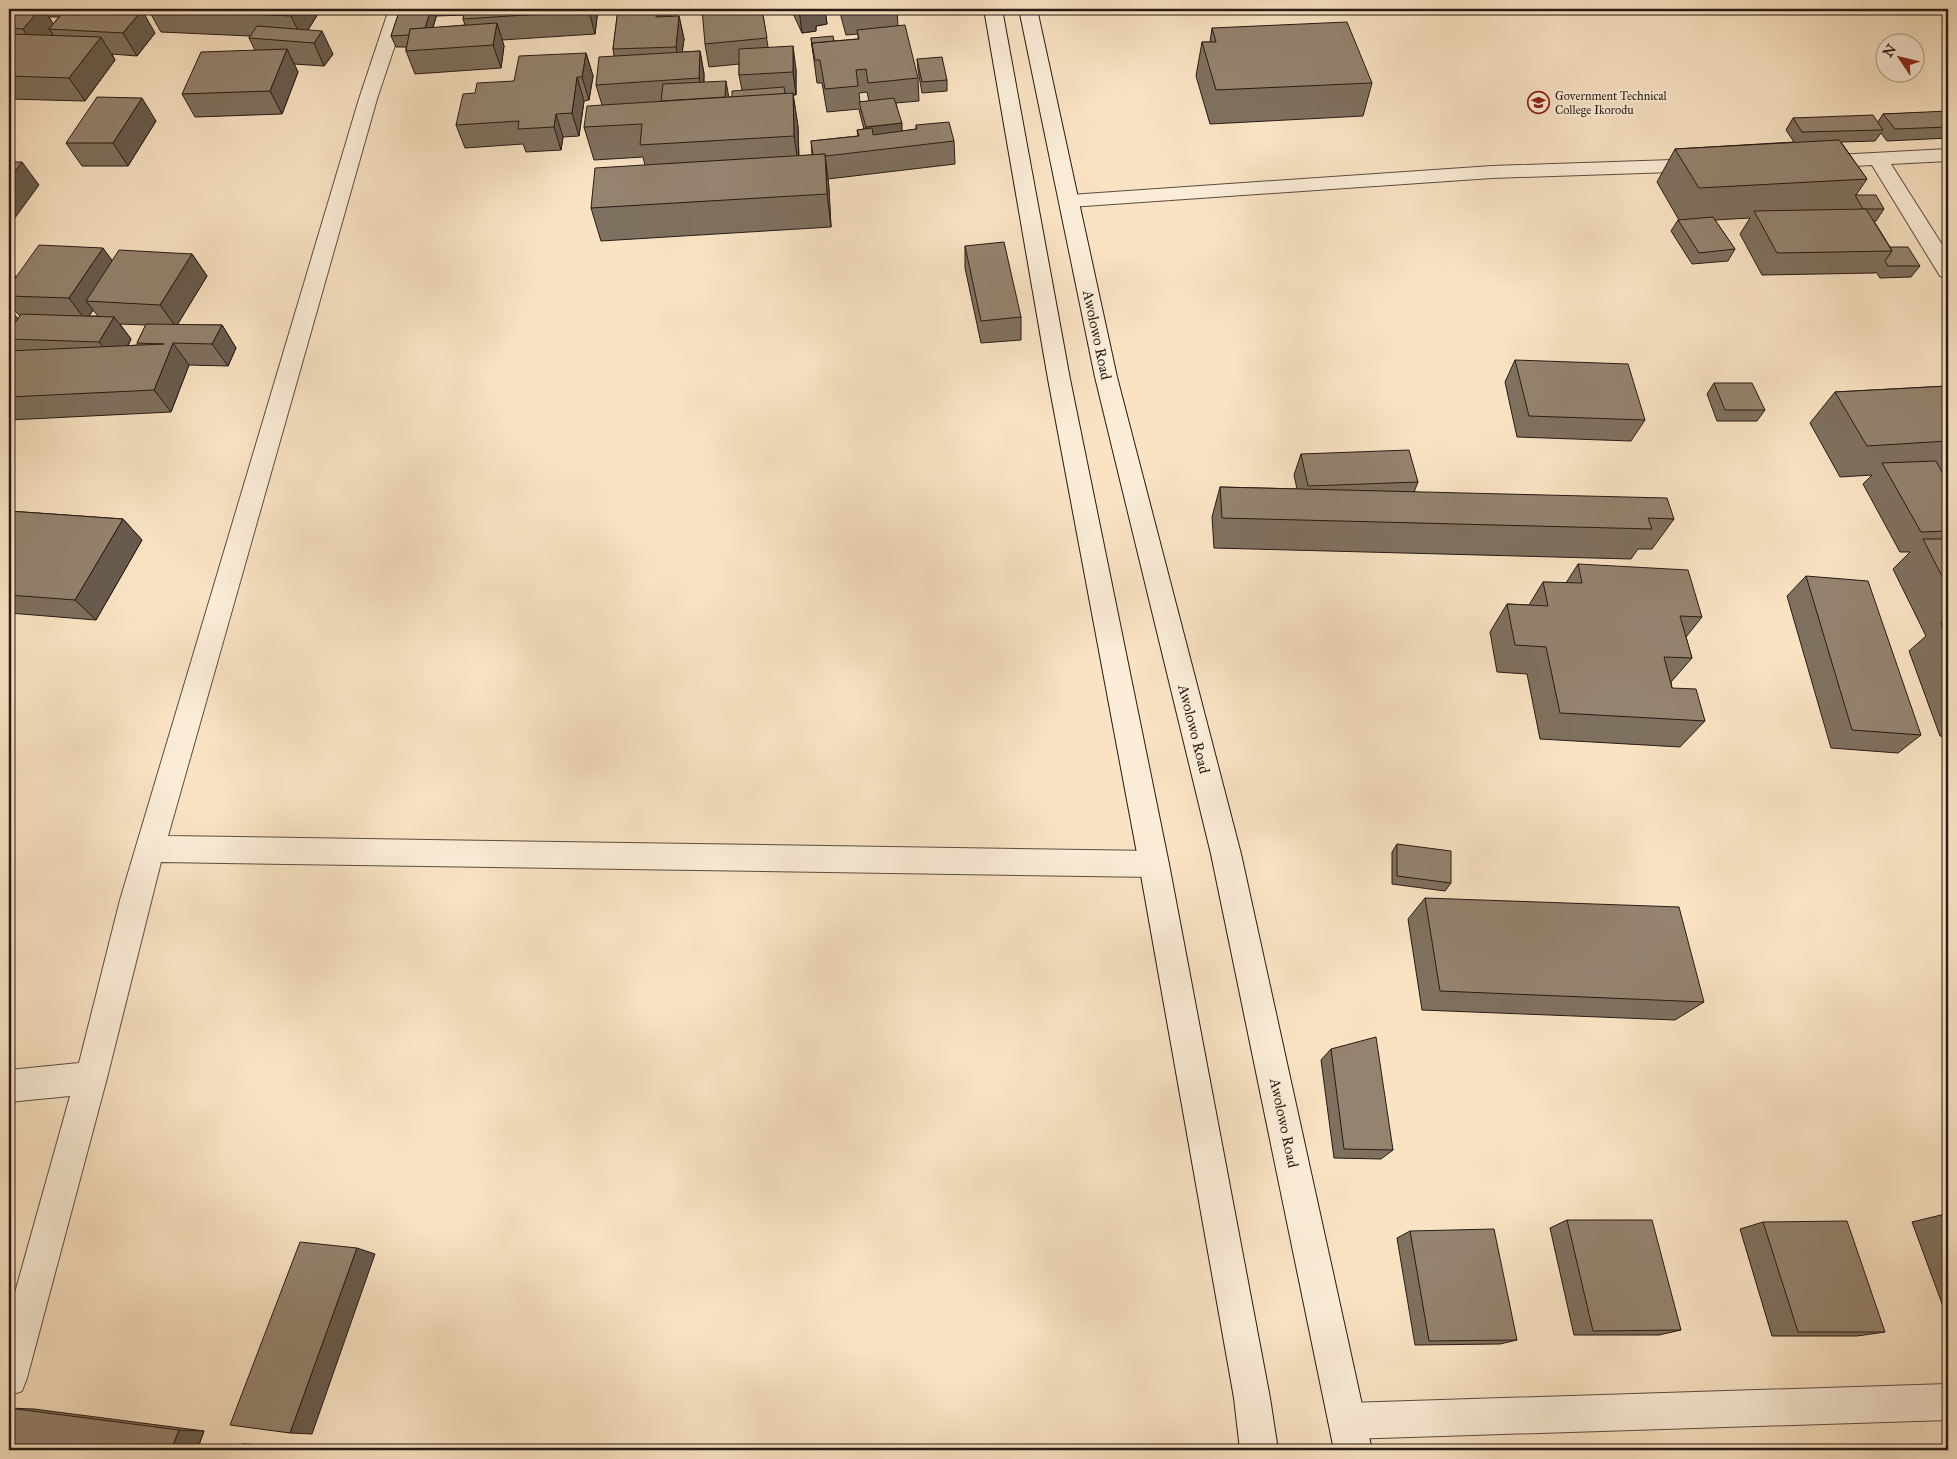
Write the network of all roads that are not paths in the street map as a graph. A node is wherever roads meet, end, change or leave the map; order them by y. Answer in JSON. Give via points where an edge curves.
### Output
{"nodes":[{"id":1,"x":398,"y":9,"type":"edge"},
{"id":2,"x":993,"y":9,"type":"edge"},
{"id":3,"x":1028,"y":9,"type":"edge"},
{"id":4,"x":1948,"y":155,"type":"edge"},
{"id":5,"x":1879,"y":160,"type":"junction"},
{"id":6,"x":1800,"y":162,"type":"edge"},
{"id":7,"x":1720,"y":165,"type":"edge"},
{"id":8,"x":1070,"y":201,"type":"junction"},
{"id":9,"x":1948,"y":271,"type":"edge"},
{"id":10,"x":151,"y":849,"type":"junction"},
{"id":11,"x":1154,"y":864,"type":"junction"},
{"id":12,"x":91,"y":1078,"type":"junction"},
{"id":13,"x":9,"y":1086,"type":"edge"},
{"id":14,"x":9,"y":1378,"type":"edge"},
{"id":15,"x":1948,"y":1402,"type":"edge"},
{"id":16,"x":1350,"y":1436,"type":"edge"},
{"id":17,"x":1259,"y":1450,"type":"edge"}],
"edges":[{"from":1,"to":10,"type":"street","via":[[368,99]]},
{"from":2,"to":11,"type":"street","via":[[1058,379]]},
{"from":3,"to":8,"type":"street","name":"Awolowo Road"},
{"from":4,"to":5,"type":"street"},
{"from":5,"to":6,"type":"street"},
{"from":5,"to":9,"type":"street"},
{"from":7,"to":8,"type":"street","via":[[1492,172]]},
{"from":8,"to":16,"type":"street","name":"Awolowo Road","via":[[1106,377],[1226,854]]},
{"from":10,"to":11,"type":"street"},
{"from":10,"to":12,"type":"street","via":[[135,900]]},
{"from":11,"to":17,"type":"street"},
{"from":12,"to":13,"type":"street"},
{"from":12,"to":14,"type":"street"},
{"from":15,"to":16,"type":"street"}]}
